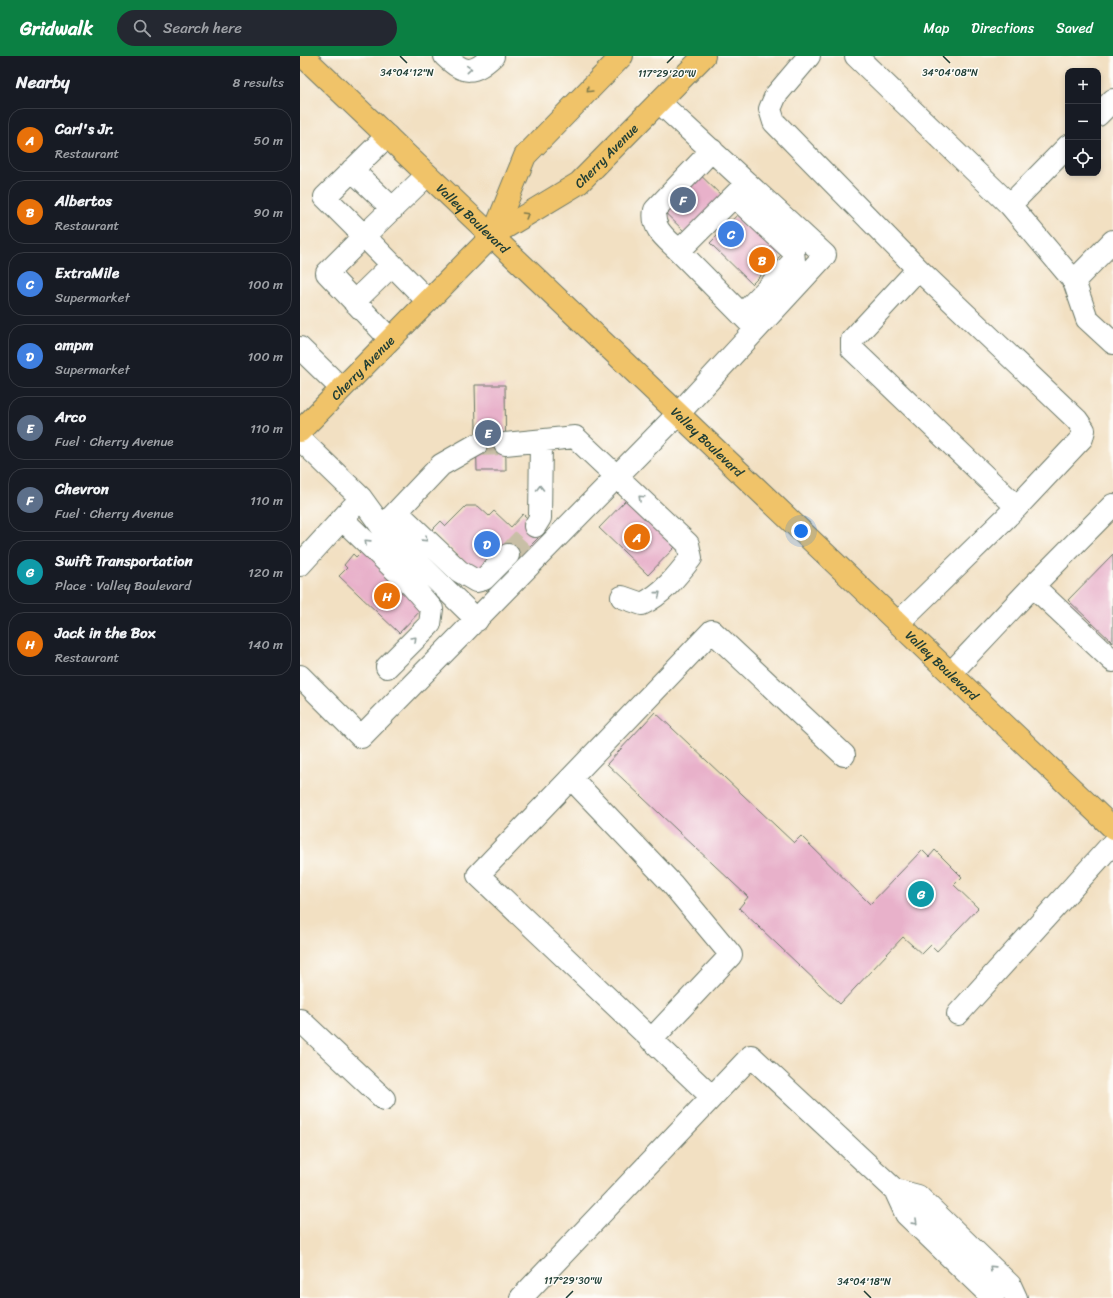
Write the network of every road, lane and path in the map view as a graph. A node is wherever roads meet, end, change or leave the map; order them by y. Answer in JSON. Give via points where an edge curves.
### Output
{"nodes":[{"id":1,"x":303,"y":56,"type":"edge"},
{"id":2,"x":445,"y":56,"type":"edge"},
{"id":3,"x":493,"y":56,"type":"edge"},
{"id":4,"x":622,"y":56,"type":"edge"},
{"id":5,"x":704,"y":56,"type":"edge"},
{"id":6,"x":809,"y":56,"type":"edge"},
{"id":7,"x":856,"y":56,"type":"edge"},
{"id":8,"x":1113,"y":100,"type":"edge"},
{"id":9,"x":659,"y":102,"type":"junction"},
{"id":10,"x":1101,"y":112,"type":"edge"},
{"id":11,"x":387,"y":136,"type":"junction"},
{"id":12,"x":1065,"y":149,"type":"edge"},
{"id":13,"x":712,"y":150,"type":"junction"},
{"id":14,"x":352,"y":170,"type":"junction"},
{"id":15,"x":427,"y":175,"type":"junction"},
{"id":16,"x":741,"y":189,"type":"junction"},
{"id":17,"x":1010,"y":205,"type":"junction"},
{"id":18,"x":393,"y":209,"type":"junction"},
{"id":19,"x":492,"y":235,"type":"junction"},
{"id":20,"x":364,"y":236,"type":"junction"},
{"id":21,"x":1113,"y":241,"type":"edge"},
{"id":22,"x":679,"y":251,"type":"junction"},
{"id":23,"x":392,"y":265,"type":"junction"},
{"id":24,"x":918,"y":269,"type":"junction"},
{"id":25,"x":1074,"y":281,"type":"junction"},
{"id":26,"x":428,"y":301,"type":"junction"},
{"id":27,"x":354,"y":302,"type":"junction"},
{"id":28,"x":750,"y":322,"type":"junction"},
{"id":29,"x":390,"y":339,"type":"junction"},
{"id":30,"x":1113,"y":343,"type":"edge"},
{"id":31,"x":300,"y":348,"type":"edge"},
{"id":32,"x":341,"y":388,"type":"junction"},
{"id":33,"x":678,"y":414,"type":"junction"},
{"id":34,"x":300,"y":431,"type":"edge"},
{"id":35,"x":300,"y":439,"type":"edge"},
{"id":36,"x":541,"y":441,"type":"junction"},
{"id":37,"x":505,"y":444,"type":"tunnel mouth"},
{"id":38,"x":476,"y":445,"type":"tunnel mouth"},
{"id":39,"x":617,"y":476,"type":"junction"},
{"id":40,"x":361,"y":498,"type":"junction"},
{"id":41,"x":1113,"y":505,"type":"edge"},
{"id":42,"x":1017,"y":507,"type":"junction"},
{"id":43,"x":342,"y":519,"type":"junction"},
{"id":44,"x":390,"y":520,"type":"junction"},
{"id":45,"x":535,"y":526,"type":"tunnel mouth"},
{"id":46,"x":508,"y":556,"type":"tunnel mouth"},
{"id":47,"x":300,"y":565,"type":"edge"},
{"id":48,"x":1033,"y":586,"type":"junction"},
{"id":49,"x":622,"y":597,"type":"dead end"},
{"id":50,"x":477,"y":620,"type":"junction"},
{"id":51,"x":898,"y":623,"type":"junction"},
{"id":52,"x":1113,"y":661,"type":"edge"},
{"id":53,"x":387,"y":667,"type":"dead end"},
{"id":54,"x":951,"y":673,"type":"junction"},
{"id":55,"x":300,"y":676,"type":"edge"},
{"id":56,"x":844,"y":755,"type":"dead end"},
{"id":57,"x":571,"y":778,"type":"junction"},
{"id":58,"x":1113,"y":828,"type":"edge"},
{"id":59,"x":1113,"y":843,"type":"edge"},
{"id":60,"x":958,"y":1014,"type":"dead end"},
{"id":61,"x":300,"y":1020,"type":"edge"},
{"id":62,"x":651,"y":1040,"type":"junction"},
{"id":63,"x":712,"y":1096,"type":"junction"},
{"id":64,"x":384,"y":1099,"type":"dead end"},
{"id":65,"x":895,"y":1190,"type":"junction"},
{"id":66,"x":521,"y":1298,"type":"edge"},
{"id":67,"x":993,"y":1298,"type":"edge"},
{"id":68,"x":1016,"y":1298,"type":"edge"}],
"edges":[{"from":1,"to":11,"type":"main road","name":"Valley Boulevard"},
{"from":2,"to":3,"type":"lane","one_way":true,"via":[[458,69],[468,70],[482,66]]},
{"from":4,"to":19,"type":"main road","name":"Cherry Avenue","one_way":true,"via":[[525,156]]},
{"from":5,"to":9,"type":"main road","name":"Cherry Avenue"},
{"from":6,"to":24,"type":"lane","via":[[776,95],[770,109],[774,122]]},
{"from":7,"to":17,"type":"lane"},
{"from":8,"to":10,"type":"lane"},
{"from":9,"to":13,"type":"lane"},
{"from":19,"to":9,"type":"main road","name":"Cherry Avenue","one_way":true,"via":[[579,183]]},
{"from":11,"to":14,"type":"lane"},
{"from":11,"to":15,"type":"main road","name":"Valley Boulevard"},
{"from":12,"to":17,"type":"lane"},
{"from":13,"to":16,"type":"lane"},
{"from":13,"to":22,"type":"lane","via":[[655,210],[653,219],[657,229]]},
{"from":14,"to":18,"type":"lane"},
{"from":14,"to":20,"type":"lane","via":[[325,197]]},
{"from":15,"to":18,"type":"lane"},
{"from":15,"to":19,"type":"main road","name":"Valley Boulevard"},
{"from":16,"to":22,"type":"lane"},
{"from":16,"to":28,"type":"lane","via":[[793,251],[794,261]]},
{"from":16,"to":28,"type":"lane","via":[[825,254]]},
{"from":17,"to":25,"type":"lane"},
{"from":18,"to":20,"type":"lane"},
{"from":19,"to":26,"type":"main road","name":"Cherry Avenue"},
{"from":19,"to":33,"type":"main road","name":"Valley Boulevard"},
{"from":20,"to":23,"type":"lane"},
{"from":20,"to":27,"type":"lane","via":[[327,273]]},
{"from":21,"to":25,"type":"lane"},
{"from":22,"to":28,"type":"lane"},
{"from":23,"to":26,"type":"lane"},
{"from":23,"to":27,"type":"lane"},
{"from":24,"to":42,"type":"lane","via":[[852,340],[852,349]]},
{"from":24,"to":42,"type":"lane","via":[[1072,415],[1084,430],[1082,438]]},
{"from":25,"to":30,"type":"lane","via":[[1087,319]]},
{"from":26,"to":29,"type":"main road","name":"Cherry Avenue"},
{"from":27,"to":29,"type":"lane"},
{"from":28,"to":33,"type":"lane"},
{"from":29,"to":32,"type":"main road","name":"Cherry Avenue"},
{"from":31,"to":32,"type":"lane"},
{"from":32,"to":34,"type":"main road","name":"Cherry Avenue"},
{"from":33,"to":39,"type":"lane"},
{"from":33,"to":51,"type":"main road","name":"Valley Boulevard"},
{"from":35,"to":40,"type":"lane"},
{"from":36,"to":37,"type":"lane"},
{"from":36,"to":39,"type":"lane","via":[[575,437]]},
{"from":45,"to":36,"type":"lane","one_way":true,"via":[[540,518]]},
{"from":38,"to":44,"type":"lane","via":[[441,465]]},
{"from":49,"to":39,"type":"lane","one_way":true,"via":[[642,604],[655,598],[691,558],[688,544]]},
{"from":39,"to":50,"type":"lane"},
{"from":40,"to":43,"type":"lane"},
{"from":40,"to":44,"type":"lane"},
{"from":41,"to":48,"type":"lane"},
{"from":42,"to":51,"type":"lane"},
{"from":43,"to":47,"type":"lane"},
{"from":53,"to":43,"type":"lane","one_way":true,"via":[[430,624],[432,609],[412,586]]},
{"from":44,"to":46,"type":"lane","one_way":true,"via":[[458,571],[476,581],[484,579]]},
{"from":44,"to":50,"type":"lane"},
{"from":48,"to":52,"type":"lane"},
{"from":48,"to":54,"type":"lane"},
{"from":50,"to":55,"type":"lane","via":[[361,737]]},
{"from":51,"to":54,"type":"main road","name":"Valley Boulevard"},
{"from":54,"to":58,"type":"main road","name":"Valley Boulevard"},
{"from":56,"to":57,"type":"lane","via":[[712,631]]},
{"from":57,"to":62,"type":"lane","via":[[672,884],[731,955]]},
{"from":57,"to":62,"type":"lane","via":[[478,875]]},
{"from":59,"to":60,"type":"lane"},
{"from":61,"to":64,"type":"lane"},
{"from":62,"to":63,"type":"lane"},
{"from":63,"to":65,"type":"lane","via":[[751,1056]]},
{"from":63,"to":66,"type":"lane"},
{"from":65,"to":67,"type":"lane","one_way":true,"via":[[906,1214]]},
{"from":68,"to":65,"type":"lane","one_way":true,"via":[[1010,1285],[918,1196]]}]}
